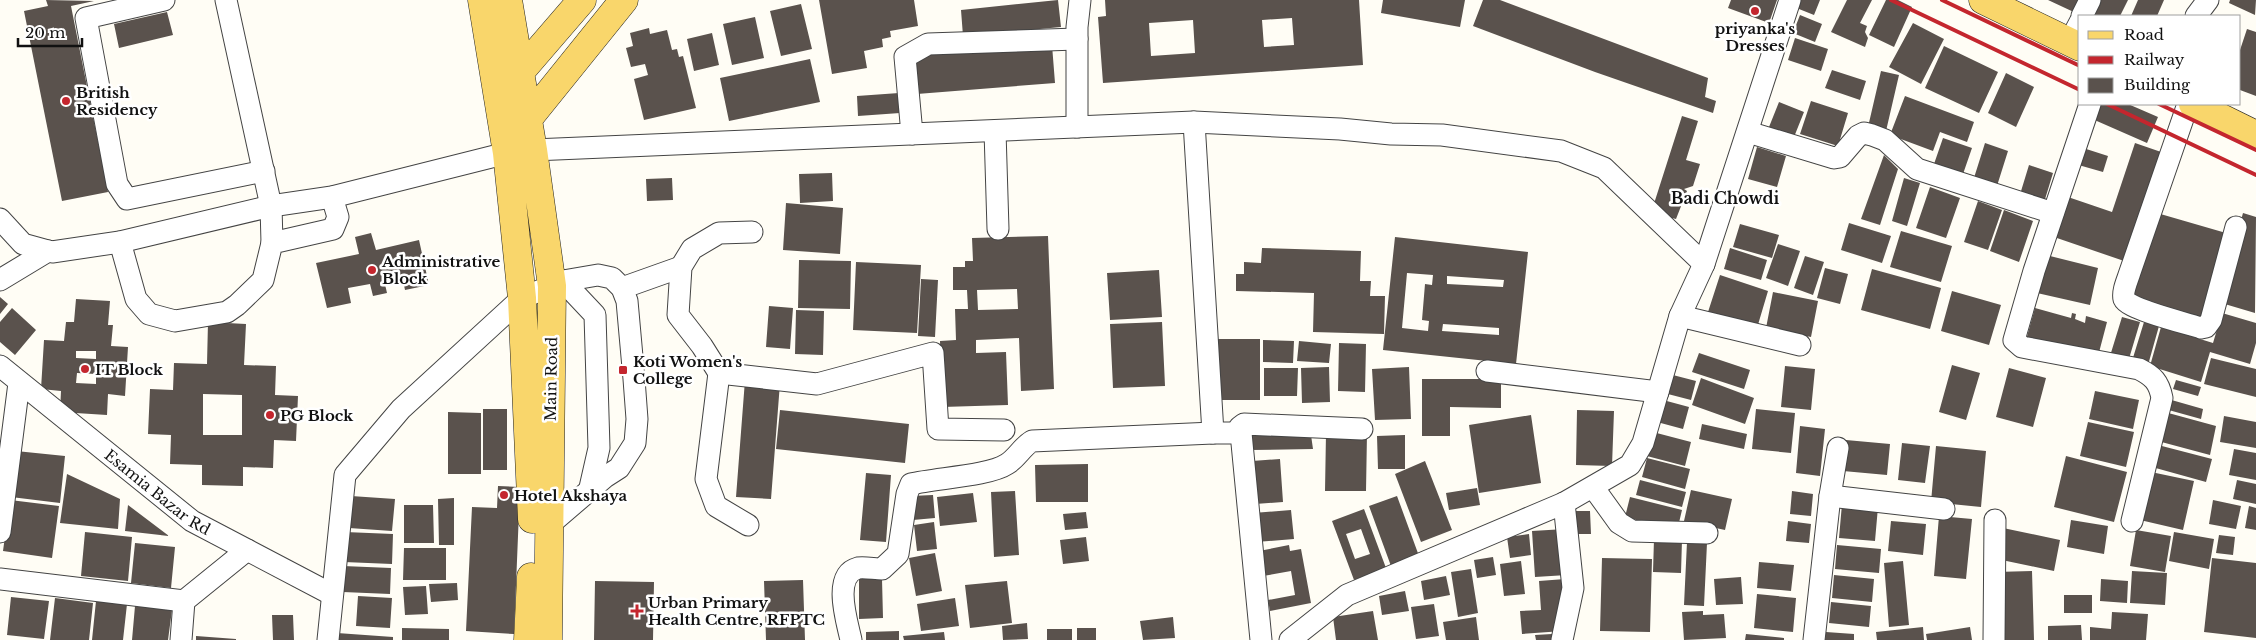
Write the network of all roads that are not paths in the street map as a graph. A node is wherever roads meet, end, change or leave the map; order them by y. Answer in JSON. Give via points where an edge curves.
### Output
{"nodes":[{"id":1,"x":164,"y":0,"type":"edge"},
{"id":2,"x":226,"y":0,"type":"edge"},
{"id":3,"x":482,"y":0,"type":"edge"},
{"id":4,"x":508,"y":0,"type":"edge"},
{"id":5,"x":582,"y":0,"type":"edge"},
{"id":6,"x":624,"y":0,"type":"edge"},
{"id":7,"x":1080,"y":0,"type":"edge"},
{"id":8,"x":1790,"y":0,"type":"edge"},
{"id":9,"x":1983,"y":0,"type":"edge"},
{"id":10,"x":2090,"y":0,"type":"edge"},
{"id":11,"x":2208,"y":0,"type":"edge"},
{"id":12,"x":2082,"y":15,"type":"edge"},
{"id":13,"x":2197,"y":15,"type":"edge"},
{"id":14,"x":2077,"y":37,"type":"edge"},
{"id":15,"x":1078,"y":38,"type":"junction"},
{"id":16,"x":508,"y":77,"type":"junction"},
{"id":17,"x":2090,"y":105,"type":"edge"},
{"id":18,"x":2188,"y":105,"type":"edge"},
{"id":19,"x":2195,"y":105,"type":"edge"},
{"id":20,"x":1194,"y":122,"type":"junction"},
{"id":21,"x":1077,"y":127,"type":"junction"},
{"id":22,"x":995,"y":131,"type":"junction"},
{"id":23,"x":1748,"y":132,"type":"junction"},
{"id":24,"x":912,"y":134,"type":"junction"},
{"id":25,"x":2256,"y":135,"type":"edge"},
{"id":26,"x":518,"y":137,"type":"junction"},
{"id":27,"x":264,"y":171,"type":"junction"},
{"id":28,"x":332,"y":197,"type":"junction"},
{"id":29,"x":271,"y":206,"type":"junction"},
{"id":30,"x":2053,"y":213,"type":"junction"},
{"id":31,"x":0,"y":218,"type":"edge"},
{"id":32,"x":2236,"y":227,"type":"dead end"},
{"id":33,"x":998,"y":229,"type":"dead end"},
{"id":34,"x":752,"y":232,"type":"dead end"},
{"id":35,"x":120,"y":242,"type":"junction"},
{"id":36,"x":272,"y":243,"type":"junction"},
{"id":37,"x":48,"y":251,"type":"junction"},
{"id":38,"x":1704,"y":264,"type":"junction"},
{"id":39,"x":681,"y":267,"type":"junction"},
{"id":40,"x":0,"y":280,"type":"edge"},
{"id":41,"x":557,"y":284,"type":"junction"},
{"id":42,"x":622,"y":288,"type":"junction"},
{"id":43,"x":522,"y":298,"type":"junction"},
{"id":44,"x":1680,"y":316,"type":"junction"},
{"id":45,"x":1800,"y":345,"type":"dead end"},
{"id":46,"x":0,"y":366,"type":"edge"},
{"id":47,"x":1487,"y":371,"type":"dead end"},
{"id":48,"x":718,"y":373,"type":"junction"},
{"id":49,"x":19,"y":383,"type":"junction"},
{"id":50,"x":1658,"y":392,"type":"junction"},
{"id":51,"x":1362,"y":429,"type":"dead end"},
{"id":52,"x":1004,"y":430,"type":"dead end"},
{"id":53,"x":1212,"y":433,"type":"junction"},
{"id":54,"x":1241,"y":433,"type":"junction"},
{"id":55,"x":1838,"y":448,"type":"dead end"},
{"id":56,"x":1593,"y":486,"type":"junction"},
{"id":57,"x":588,"y":492,"type":"junction"},
{"id":58,"x":1830,"y":496,"type":"junction"},
{"id":59,"x":1564,"y":503,"type":"junction"},
{"id":60,"x":1944,"y":509,"type":"dead end"},
{"id":61,"x":1995,"y":520,"type":"dead end"},
{"id":62,"x":2132,"y":521,"type":"dead end"},
{"id":63,"x":549,"y":524,"type":"junction"},
{"id":64,"x":748,"y":526,"type":"dead end"},
{"id":65,"x":0,"y":532,"type":"edge"},
{"id":66,"x":1707,"y":533,"type":"dead end"},
{"id":67,"x":247,"y":550,"type":"junction"},
{"id":68,"x":0,"y":579,"type":"edge"},
{"id":69,"x":331,"y":594,"type":"junction"},
{"id":70,"x":184,"y":601,"type":"junction"},
{"id":71,"x":181,"y":640,"type":"edge"},
{"id":72,"x":328,"y":640,"type":"edge"},
{"id":73,"x":528,"y":640,"type":"edge"},
{"id":74,"x":548,"y":640,"type":"edge"},
{"id":75,"x":851,"y":640,"type":"edge"},
{"id":76,"x":1261,"y":640,"type":"edge"},
{"id":77,"x":1290,"y":640,"type":"edge"},
{"id":78,"x":1562,"y":640,"type":"edge"},
{"id":79,"x":1814,"y":640,"type":"edge"},
{"id":80,"x":1994,"y":640,"type":"edge"}],
"edges":[{"from":1,"to":27,"type":"street","via":[[86,18],[117,184],[127,199]]},
{"from":2,"to":27,"type":"street"},
{"from":3,"to":16,"type":"main road"},
{"from":4,"to":16,"type":"main road"},
{"from":5,"to":16,"type":"main road"},
{"from":6,"to":26,"type":"main road"},
{"from":7,"to":15,"type":"street"},
{"from":8,"to":23,"type":"street"},
{"from":9,"to":14,"type":"main road"},
{"from":10,"to":12,"type":"street"},
{"from":11,"to":13,"type":"street"},
{"from":15,"to":21,"type":"street"},
{"from":15,"to":24,"type":"street","via":[[928,44],[905,57]]},
{"from":16,"to":26,"type":"main road"},
{"from":17,"to":30,"type":"street"},
{"from":18,"to":32,"type":"street","via":[[2124,299],[2142,309],[2206,327],[2211,320]]},
{"from":19,"to":25,"type":"main road"},
{"from":20,"to":21,"type":"street"},
{"from":20,"to":38,"type":"street","via":[[1442,135],[1561,151],[1604,168]]},
{"from":20,"to":53,"type":"street"},
{"from":21,"to":22,"type":"street"},
{"from":22,"to":24,"type":"street"},
{"from":22,"to":33,"type":"street"},
{"from":23,"to":30,"type":"street","via":[[1834,158],[1840,156],[1858,136],[1864,133],[1872,135],[1885,140],[1917,168]]},
{"from":23,"to":38,"type":"street"},
{"from":24,"to":26,"type":"street"},
{"from":26,"to":28,"type":"street"},
{"from":26,"to":41,"type":"main road","name":"Main Road"},
{"from":26,"to":43,"type":"main road","name":"Main Road"},
{"from":27,"to":29,"type":"street"},
{"from":28,"to":29,"type":"street"},
{"from":28,"to":36,"type":"street","via":[[338,217],[333,229]]},
{"from":29,"to":35,"type":"street"},
{"from":29,"to":36,"type":"street"},
{"from":30,"to":62,"type":"street","via":[[2014,340],[2022,347],[2139,369],[2154,376],[2162,398]]},
{"from":31,"to":37,"type":"street","via":[[23,244]]},
{"from":34,"to":39,"type":"street","via":[[719,233],[692,249]]},
{"from":35,"to":36,"type":"street","via":[[136,299],[149,314],[175,321],[227,312],[237,305],[264,280]]},
{"from":35,"to":37,"type":"street"},
{"from":37,"to":40,"type":"street"},
{"from":38,"to":44,"type":"street"},
{"from":39,"to":42,"type":"street"},
{"from":39,"to":48,"type":"street","via":[[678,315]]},
{"from":41,"to":42,"type":"street","via":[[598,275],[612,278]]},
{"from":41,"to":43,"type":"street"},
{"from":41,"to":57,"type":"street","via":[[595,315],[599,448]]},
{"from":41,"to":63,"type":"main road","name":"Main Road"},
{"from":42,"to":57,"type":"street","via":[[627,301],[634,379],[635,443],[619,468]]},
{"from":43,"to":69,"type":"street","via":[[401,409],[345,475]]},
{"from":43,"to":73,"type":"main road","name":"Main Road","via":[[533,530]]},
{"from":44,"to":45,"type":"street"},
{"from":44,"to":50,"type":"street"},
{"from":46,"to":49,"type":"street","name":"Esamia Bazar Rd"},
{"from":47,"to":50,"type":"street"},
{"from":48,"to":52,"type":"street","via":[[817,384],[933,352],[938,429]]},
{"from":48,"to":64,"type":"street","via":[[706,479],[716,506]]},
{"from":49,"to":65,"type":"street"},
{"from":49,"to":67,"type":"street","name":"Esamia Bazar Rd","via":[[192,521]]},
{"from":50,"to":56,"type":"street","via":[[1643,442],[1630,465]]},
{"from":51,"to":54,"type":"street","via":[[1244,424],[1240,427]]},
{"from":53,"to":54,"type":"street"},
{"from":53,"to":75,"type":"street","via":[[1032,441],[1007,464],[991,470],[911,484],[898,554],[882,569],[859,568],[847,575],[843,584]]},
{"from":54,"to":76,"type":"street"},
{"from":55,"to":58,"type":"street"},
{"from":56,"to":59,"type":"street"},
{"from":56,"to":66,"type":"street","via":[[1619,523],[1632,531]]},
{"from":57,"to":63,"type":"street"},
{"from":58,"to":60,"type":"street"},
{"from":58,"to":79,"type":"street"},
{"from":59,"to":77,"type":"street","via":[[1347,595]]},
{"from":59,"to":78,"type":"street","via":[[1573,588]]},
{"from":61,"to":80,"type":"street"},
{"from":63,"to":74,"type":"main road","name":"Main Road"},
{"from":67,"to":69,"type":"street","name":"Esamia Bazar Rd"},
{"from":67,"to":70,"type":"street"},
{"from":68,"to":70,"type":"street"},
{"from":69,"to":72,"type":"street"},
{"from":70,"to":71,"type":"street"}]}
